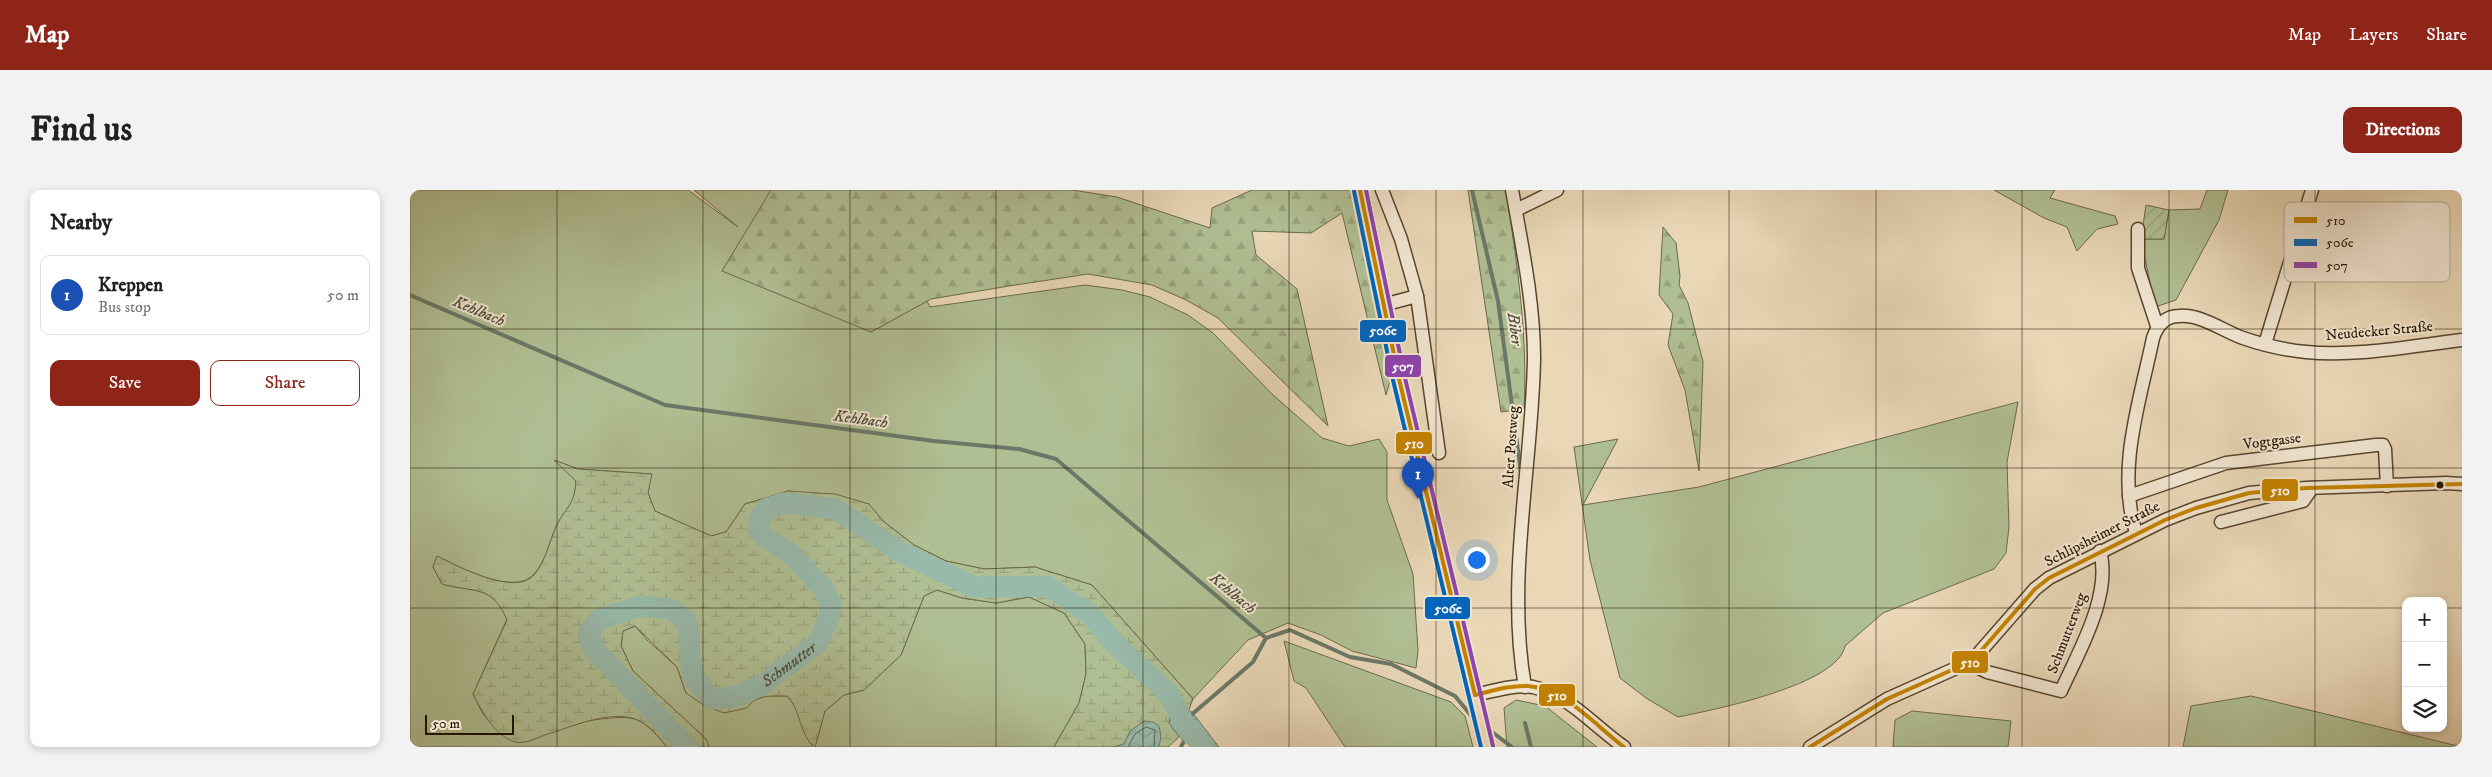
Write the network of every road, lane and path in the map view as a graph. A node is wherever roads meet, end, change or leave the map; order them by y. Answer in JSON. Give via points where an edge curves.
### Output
{"nodes":[{"id":1,"x":1360,"y":190,"type":"edge"},
{"id":2,"x":1382,"y":190,"type":"edge"},
{"id":3,"x":1512,"y":190,"type":"edge"},
{"id":4,"x":1557,"y":190,"type":"edge"},
{"id":5,"x":2312,"y":190,"type":"edge"},
{"id":6,"x":2308,"y":202,"type":"edge"},
{"id":7,"x":1516,"y":210,"type":"junction"},
{"id":8,"x":2138,"y":229,"type":"dead end"},
{"id":9,"x":2284,"y":280,"type":"edge"},
{"id":10,"x":1417,"y":296,"type":"junction"},
{"id":11,"x":1383,"y":305,"type":"junction"},
{"id":12,"x":2157,"y":326,"type":"junction"},
{"id":13,"x":2462,"y":340,"type":"edge"},
{"id":14,"x":2264,"y":344,"type":"junction"},
{"id":15,"x":1438,"y":454,"type":"dead end"},
{"id":16,"x":2462,"y":484,"type":"edge"},
{"id":17,"x":2387,"y":486,"type":"junction"},
{"id":18,"x":2312,"y":488,"type":"junction"},
{"id":19,"x":2129,"y":496,"type":"junction"},
{"id":20,"x":2222,"y":522,"type":"dead end"},
{"id":21,"x":2136,"y":533,"type":"junction"},
{"id":22,"x":2100,"y":551,"type":"junction"},
{"id":23,"x":1972,"y":661,"type":"junction"},
{"id":24,"x":1525,"y":687,"type":"junction"},
{"id":25,"x":1476,"y":699,"type":"junction"},
{"id":26,"x":1487,"y":747,"type":"edge"},
{"id":27,"x":1624,"y":747,"type":"edge"},
{"id":28,"x":1810,"y":747,"type":"edge"}],
"edges":[{"from":1,"to":11,"type":"main road"},
{"from":2,"to":10,"type":"street","via":[[1401,239]]},
{"from":3,"to":7,"type":"street","name":"Alter Postweg"},
{"from":4,"to":7,"type":"street"},
{"from":5,"to":6,"type":"street"},
{"from":7,"to":24,"type":"street","name":"Alter Postweg","via":[[1532,312],[1534,359],[1519,576],[1518,645]]},
{"from":8,"to":12,"type":"street","via":[[2138,268]]},
{"from":9,"to":14,"type":"street"},
{"from":10,"to":11,"type":"street"},
{"from":10,"to":15,"type":"street"},
{"from":11,"to":25,"type":"main road"},
{"from":12,"to":14,"type":"street","name":"Neudecker Straße","via":[[2178,315],[2194,316],[2241,338]]},
{"from":12,"to":19,"type":"street","via":[[2130,450]]},
{"from":13,"to":14,"type":"street","name":"Neudecker Straße","via":[[2359,351],[2307,352]]},
{"from":16,"to":17,"type":"street","name":"Schlipsheimer Straße"},
{"from":17,"to":18,"type":"street","name":"Schlipsheimer Straße"},
{"from":17,"to":19,"type":"street","name":"Vogtgasse","via":[[2385,449],[2383,445],[2376,445],[2226,463]]},
{"from":18,"to":20,"type":"street","via":[[2303,501]]},
{"from":18,"to":21,"type":"street","name":"Schlipsheimer Straße","via":[[2225,499]]},
{"from":19,"to":21,"type":"street"},
{"from":21,"to":22,"type":"street","name":"Schlipsheimer Straße"},
{"from":22,"to":23,"type":"street","name":"Schlipsheimer Straße","via":[[2035,589]]},
{"from":22,"to":23,"type":"street","name":"Schmutterweg","via":[[2104,576],[2097,606],[2062,691],[1988,672]]},
{"from":23,"to":28,"type":"street","name":"Schlipsheimer Straße","via":[[1887,699]]},
{"from":24,"to":25,"type":"street"},
{"from":24,"to":27,"type":"street","via":[[1557,697]]},
{"from":25,"to":26,"type":"main road"}]}
